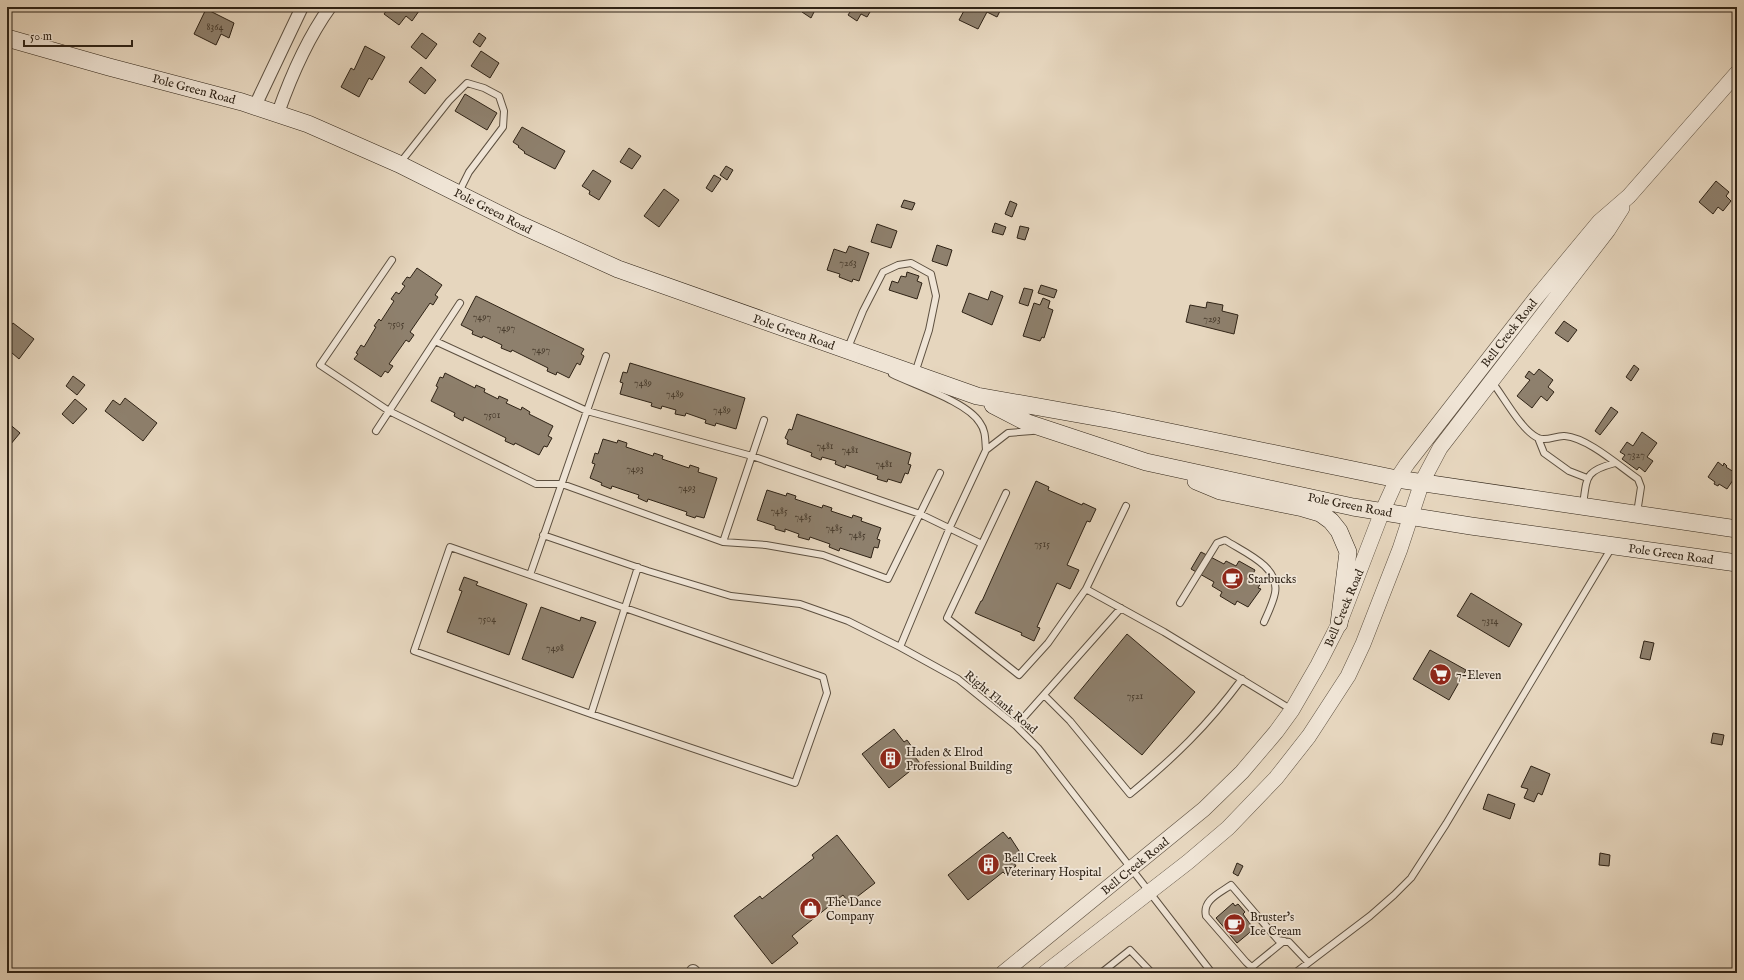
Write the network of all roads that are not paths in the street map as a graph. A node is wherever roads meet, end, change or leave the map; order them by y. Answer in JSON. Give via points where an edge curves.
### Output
{"nodes":[{"id":1,"x":302,"y":7,"type":"edge"},
{"id":2,"x":330,"y":7,"type":"edge"},
{"id":3,"x":7,"y":38,"type":"edge"},
{"id":4,"x":1737,"y":73,"type":"edge"},
{"id":5,"x":255,"y":106,"type":"junction"},
{"id":6,"x":278,"y":113,"type":"junction"},
{"id":7,"x":399,"y":164,"type":"junction"},
{"id":8,"x":458,"y":194,"type":"junction"},
{"id":9,"x":1629,"y":196,"type":"junction"},
{"id":10,"x":392,"y":260,"type":"dead end"},
{"id":11,"x":460,"y":303,"type":"dead end"},
{"id":12,"x":435,"y":341,"type":"junction"},
{"id":13,"x":847,"y":351,"type":"junction"},
{"id":14,"x":606,"y":356,"type":"dead end"},
{"id":15,"x":915,"y":375,"type":"junction"},
{"id":16,"x":1492,"y":380,"type":"junction"},
{"id":17,"x":977,"y":396,"type":"junction"},
{"id":18,"x":587,"y":410,"type":"junction"},
{"id":19,"x":389,"y":411,"type":"junction"},
{"id":20,"x":764,"y":420,"type":"dead end"},
{"id":21,"x":376,"y":430,"type":"dead end"},
{"id":22,"x":1051,"y":431,"type":"junction"},
{"id":23,"x":1538,"y":438,"type":"junction"},
{"id":24,"x":986,"y":450,"type":"junction"},
{"id":25,"x":752,"y":456,"type":"junction"},
{"id":26,"x":1146,"y":462,"type":"junction"},
{"id":27,"x":1615,"y":463,"type":"junction"},
{"id":28,"x":940,"y":473,"type":"dead end"},
{"id":29,"x":1587,"y":478,"type":"junction"},
{"id":30,"x":1397,"y":479,"type":"junction"},
{"id":31,"x":1422,"y":482,"type":"junction"},
{"id":32,"x":562,"y":484,"type":"junction"},
{"id":33,"x":1006,"y":493,"type":"dead end"},
{"id":34,"x":1126,"y":506,"type":"dead end"},
{"id":35,"x":1582,"y":506,"type":"junction"},
{"id":36,"x":1382,"y":512,"type":"junction"},
{"id":37,"x":920,"y":514,"type":"junction"},
{"id":38,"x":1637,"y":514,"type":"junction"},
{"id":39,"x":1411,"y":516,"type":"junction"},
{"id":40,"x":950,"y":527,"type":"junction"},
{"id":41,"x":1737,"y":529,"type":"edge"},
{"id":42,"x":543,"y":534,"type":"junction"},
{"id":43,"x":723,"y":542,"type":"junction"},
{"id":44,"x":982,"y":544,"type":"junction"},
{"id":45,"x":1613,"y":546,"type":"junction"},
{"id":46,"x":1737,"y":563,"type":"edge"},
{"id":47,"x":638,"y":567,"type":"junction"},
{"id":48,"x":530,"y":574,"type":"junction"},
{"id":49,"x":1086,"y":589,"type":"junction"},
{"id":50,"x":1180,"y":603,"type":"dead end"},
{"id":51,"x":625,"y":607,"type":"junction"},
{"id":52,"x":1121,"y":608,"type":"junction"},
{"id":53,"x":1264,"y":622,"type":"dead end"},
{"id":54,"x":1339,"y":624,"type":"junction"},
{"id":55,"x":900,"y":647,"type":"junction"},
{"id":56,"x":1242,"y":679,"type":"junction"},
{"id":57,"x":1044,"y":695,"type":"junction"},
{"id":58,"x":1292,"y":710,"type":"junction"},
{"id":59,"x":591,"y":714,"type":"junction"},
{"id":60,"x":1016,"y":726,"type":"junction"},
{"id":61,"x":1132,"y":868,"type":"junction"},
{"id":62,"x":1149,"y":891,"type":"junction"},
{"id":63,"x":1284,"y":941,"type":"junction"},
{"id":64,"x":1308,"y":962,"type":"junction"},
{"id":65,"x":1252,"y":967,"type":"junction"},
{"id":66,"x":1003,"y":973,"type":"edge"},
{"id":67,"x":1045,"y":973,"type":"edge"},
{"id":68,"x":1101,"y":973,"type":"edge"},
{"id":69,"x":1152,"y":973,"type":"edge"},
{"id":70,"x":1212,"y":973,"type":"edge"},
{"id":71,"x":1258,"y":973,"type":"edge"},
{"id":72,"x":1295,"y":973,"type":"edge"}],
"edges":[{"from":1,"to":5,"type":"street"},
{"from":2,"to":6,"type":"street","via":[[306,47],[287,86]]},
{"from":3,"to":5,"type":"main road","name":"Pole Green Road"},
{"from":4,"to":9,"type":"street","name":"Bell Creek Road"},
{"from":5,"to":6,"type":"main road","name":"Pole Green Road"},
{"from":6,"to":7,"type":"main road","name":"Pole Green Road"},
{"from":7,"to":8,"type":"main road","name":"Pole Green Road"},
{"from":7,"to":8,"type":"lane","via":[[449,101],[467,83],[484,88],[499,96],[504,111],[503,127],[468,172]]},
{"from":8,"to":13,"type":"main road","name":"Pole Green Road","via":[[618,269]]},
{"from":9,"to":16,"type":"street","name":"Bell Creek Road","via":[[1608,230]]},
{"from":9,"to":30,"type":"street","name":"Bell Creek Road","via":[[1599,222],[1536,298]]},
{"from":10,"to":19,"type":"lane","via":[[320,365]]},
{"from":11,"to":12,"type":"lane"},
{"from":12,"to":18,"type":"lane"},
{"from":12,"to":19,"type":"lane"},
{"from":13,"to":15,"type":"main road","name":"Pole Green Road"},
{"from":13,"to":15,"type":"lane","via":[[863,311],[883,272],[898,265],[911,263],[931,274],[936,296]]},
{"from":13,"to":24,"type":"lane","via":[[946,398],[971,413],[984,430]]},
{"from":14,"to":18,"type":"lane"},
{"from":15,"to":17,"type":"main road","name":"Pole Green Road"},
{"from":16,"to":23,"type":"lane","via":[[1524,426]]},
{"from":16,"to":31,"type":"street","name":"Bell Creek Road","via":[[1440,448]]},
{"from":17,"to":22,"type":"main road","name":"Pole Green Road","via":[[1028,423]]},
{"from":17,"to":30,"type":"main road","name":"Pole Green Road","via":[[1112,420]]},
{"from":18,"to":25,"type":"lane"},
{"from":18,"to":32,"type":"lane"},
{"from":19,"to":21,"type":"lane"},
{"from":19,"to":32,"type":"lane","via":[[536,484]]},
{"from":20,"to":25,"type":"lane"},
{"from":22,"to":24,"type":"lane","via":[[1008,433]]},
{"from":22,"to":26,"type":"main road","name":"Pole Green Road"},
{"from":23,"to":27,"type":"lane","via":[[1545,440],[1565,436],[1582,441]]},
{"from":23,"to":29,"type":"lane","via":[[1544,453],[1569,471]]},
{"from":24,"to":40,"type":"lane"},
{"from":25,"to":37,"type":"lane"},
{"from":25,"to":43,"type":"lane"},
{"from":26,"to":36,"type":"main road","name":"Pole Green Road"},
{"from":26,"to":54,"type":"main road","via":[[1220,491],[1303,508],[1320,513],[1331,521],[1339,531],[1348,552]]},
{"from":27,"to":29,"type":"lane","via":[[1601,467],[1590,473]]},
{"from":27,"to":38,"type":"lane","via":[[1638,479],[1641,487]]},
{"from":28,"to":37,"type":"lane"},
{"from":29,"to":35,"type":"lane"},
{"from":30,"to":31,"type":"main road","name":"Pole Green Road"},
{"from":30,"to":36,"type":"street","name":"Bell Creek Road"},
{"from":31,"to":35,"type":"main road","name":"Pole Green Road"},
{"from":31,"to":39,"type":"street","name":"Bell Creek Road"},
{"from":32,"to":42,"type":"lane"},
{"from":32,"to":43,"type":"lane"},
{"from":33,"to":44,"type":"lane"},
{"from":34,"to":49,"type":"lane"},
{"from":35,"to":38,"type":"main road","name":"Pole Green Road"},
{"from":36,"to":39,"type":"main road","name":"Pole Green Road"},
{"from":36,"to":54,"type":"street","name":"Bell Creek Road"},
{"from":37,"to":40,"type":"lane"},
{"from":37,"to":43,"type":"lane","via":[[888,579],[823,555],[766,545]]},
{"from":38,"to":41,"type":"main road","name":"Pole Green Road"},
{"from":39,"to":45,"type":"main road","name":"Pole Green Road"},
{"from":39,"to":62,"type":"street","name":"Bell Creek Road","via":[[1363,644],[1348,676],[1309,736],[1276,778],[1243,813],[1208,845]]},
{"from":40,"to":44,"type":"lane"},
{"from":40,"to":55,"type":"lane"},
{"from":42,"to":47,"type":"lane","name":"Right Flank Road"},
{"from":42,"to":48,"type":"lane"},
{"from":44,"to":49,"type":"lane","via":[[947,618],[1019,675],[1048,642]]},
{"from":45,"to":46,"type":"main road","name":"Pole Green Road"},
{"from":45,"to":64,"type":"lane","via":[[1411,878],[1370,916]]},
{"from":47,"to":51,"type":"lane"},
{"from":47,"to":55,"type":"lane","name":"Right Flank Road","via":[[731,596],[800,604],[848,621]]},
{"from":48,"to":51,"type":"lane"},
{"from":48,"to":59,"type":"lane","via":[[450,547],[414,652]]},
{"from":49,"to":52,"type":"lane"},
{"from":50,"to":53,"type":"lane","via":[[1217,543],[1225,540],[1258,561],[1271,574],[1276,592]]},
{"from":51,"to":59,"type":"lane"},
{"from":51,"to":59,"type":"lane","via":[[823,676],[827,693],[795,783]]},
{"from":52,"to":56,"type":"lane"},
{"from":52,"to":57,"type":"lane"},
{"from":54,"to":58,"type":"street","name":"Bell Creek Road"},
{"from":55,"to":60,"type":"lane","name":"Right Flank Road","via":[[958,679]]},
{"from":56,"to":57,"type":"lane","via":[[1190,743],[1130,794],[1070,721]]},
{"from":56,"to":58,"type":"lane"},
{"from":57,"to":60,"type":"lane"},
{"from":58,"to":61,"type":"street","name":"Bell Creek Road","via":[[1260,752],[1224,791]]},
{"from":60,"to":61,"type":"lane","name":"Right Flank Road","via":[[1038,748]]},
{"from":61,"to":62,"type":"lane","name":"Right Flank Road"},
{"from":61,"to":66,"type":"street","name":"Bell Creek Road"},
{"from":62,"to":67,"type":"street","name":"Bell Creek Road"},
{"from":62,"to":70,"type":"lane","name":"Right Flank Road"},
{"from":63,"to":64,"type":"lane","via":[[1289,942]]},
{"from":63,"to":65,"type":"lane"},
{"from":63,"to":65,"type":"lane","via":[[1278,940],[1231,885],[1207,903],[1206,916]]},
{"from":64,"to":72,"type":"lane"},
{"from":65,"to":71,"type":"lane"},
{"from":68,"to":69,"type":"lane","via":[[1130,950]]}]}
